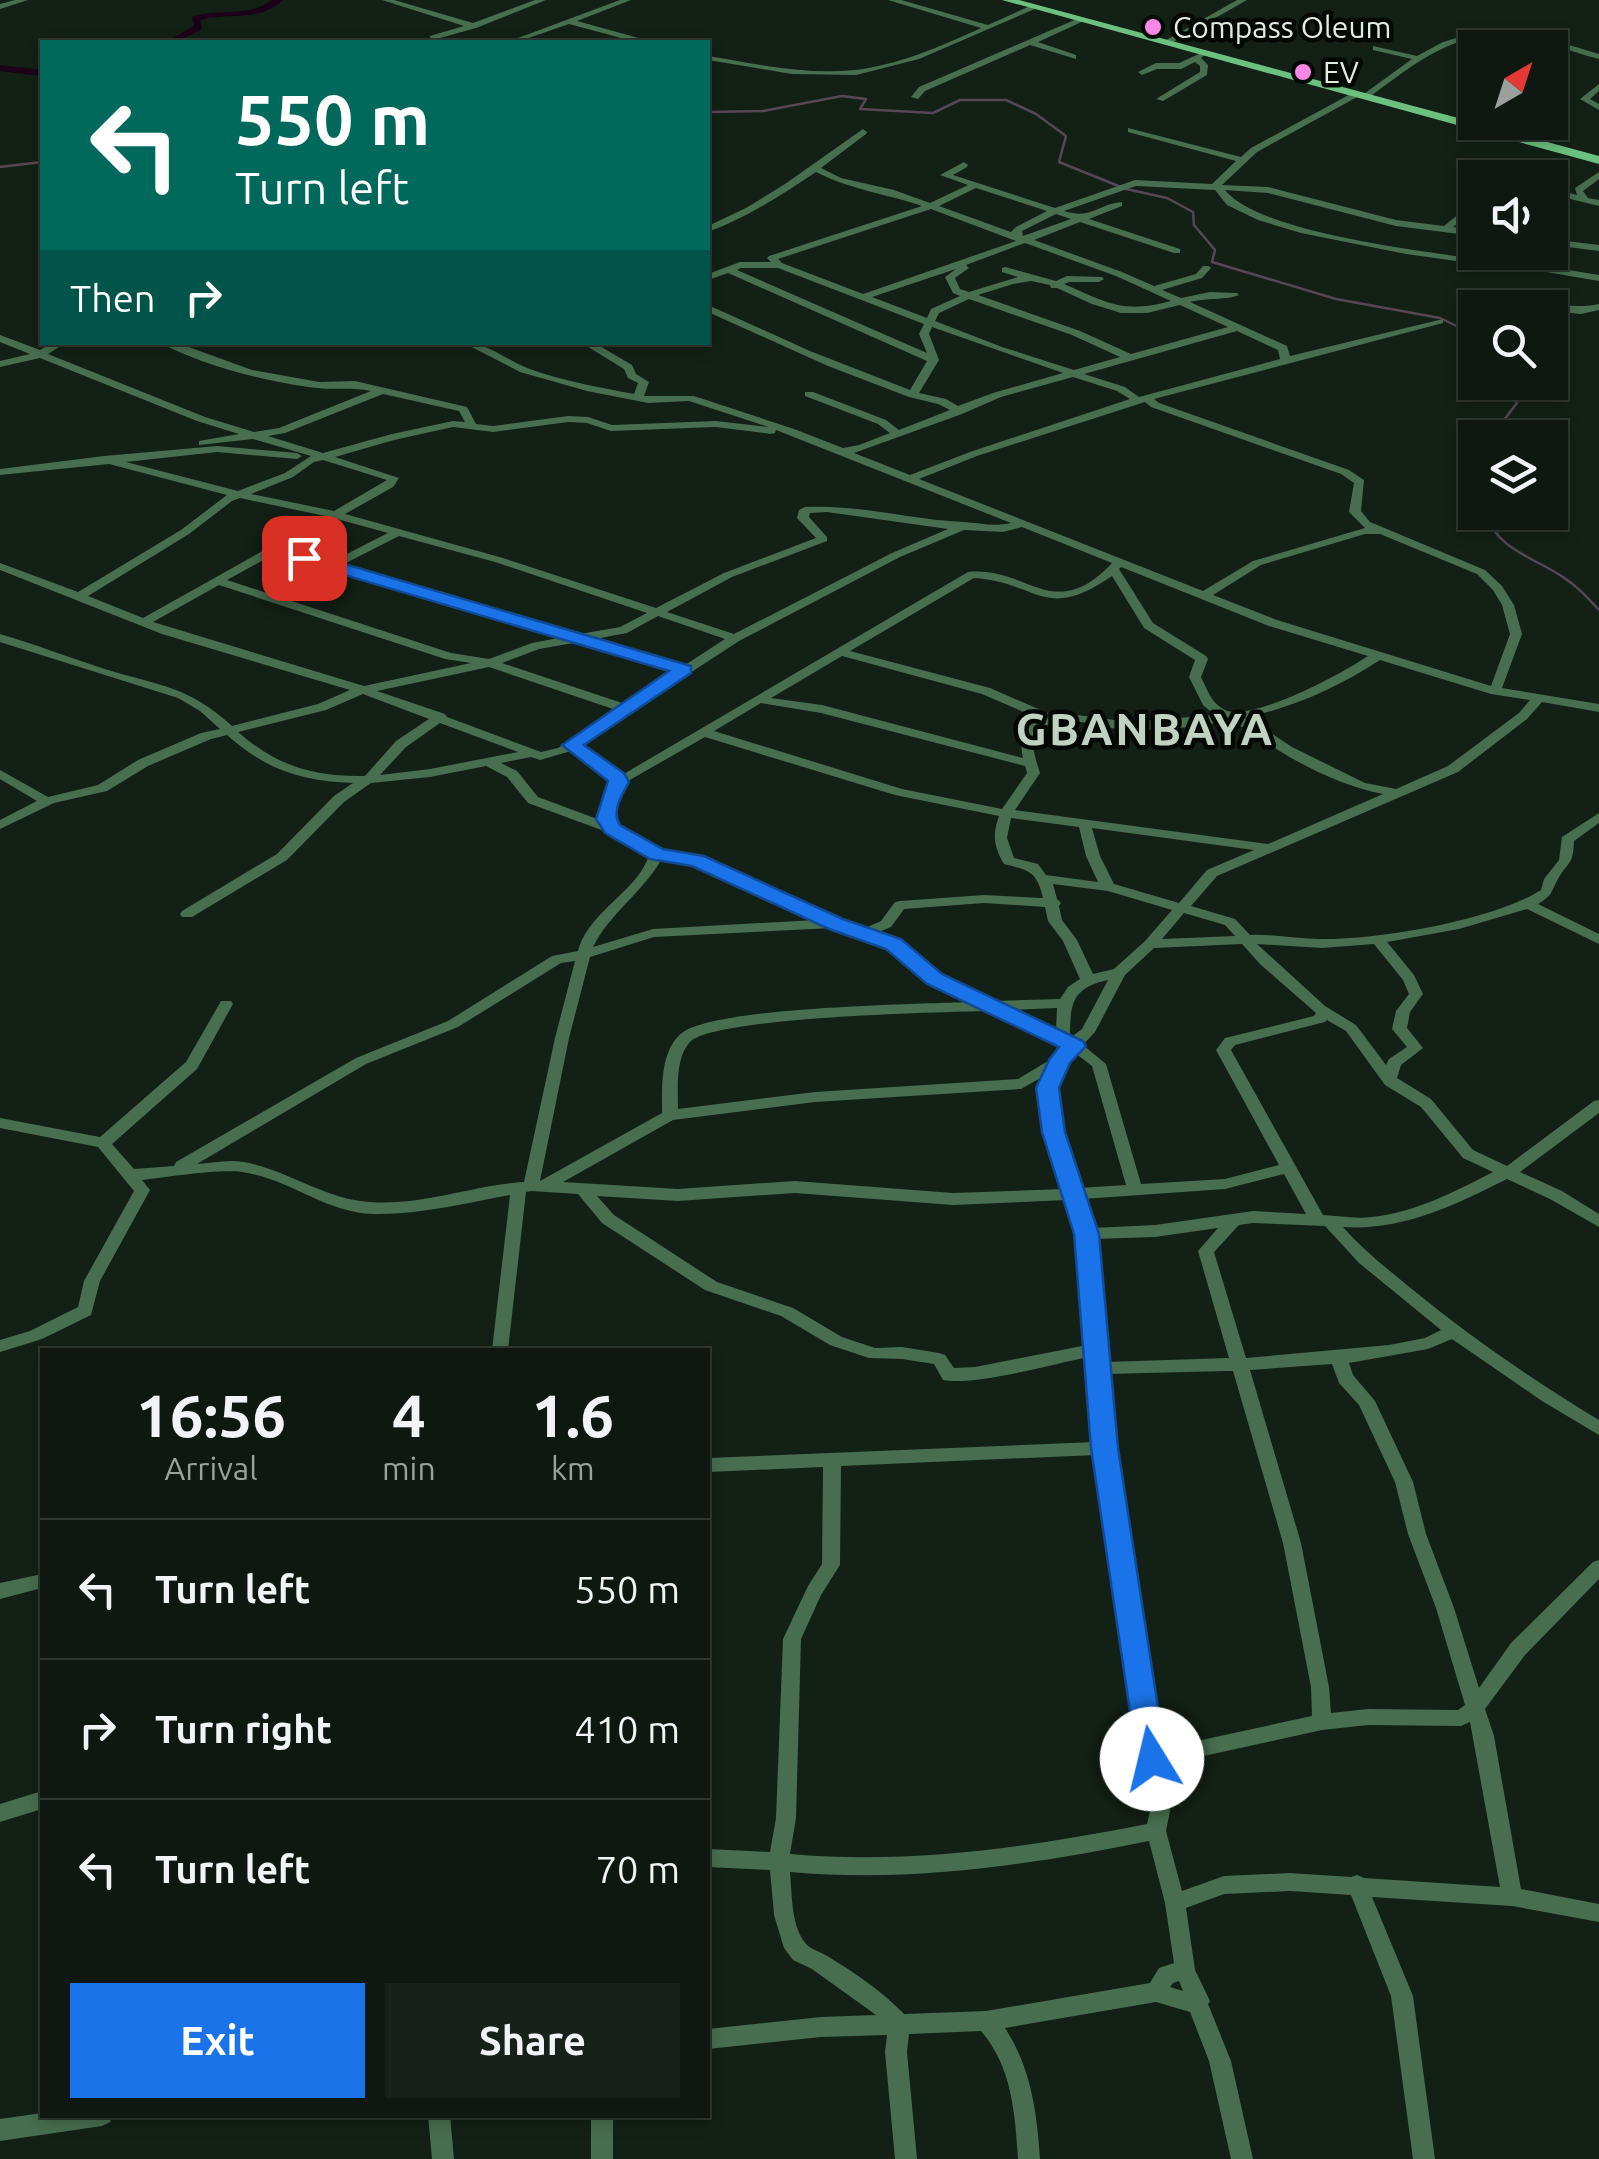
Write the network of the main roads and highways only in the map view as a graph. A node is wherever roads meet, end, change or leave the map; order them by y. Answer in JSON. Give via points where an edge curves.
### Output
{"nodes":[{"id":1,"x":1007,"y":0,"type":"edge"},
{"id":2,"x":1599,"y":160,"type":"edge"}],
"edges":[{"from":1,"to":2,"type":"main road"}]}
